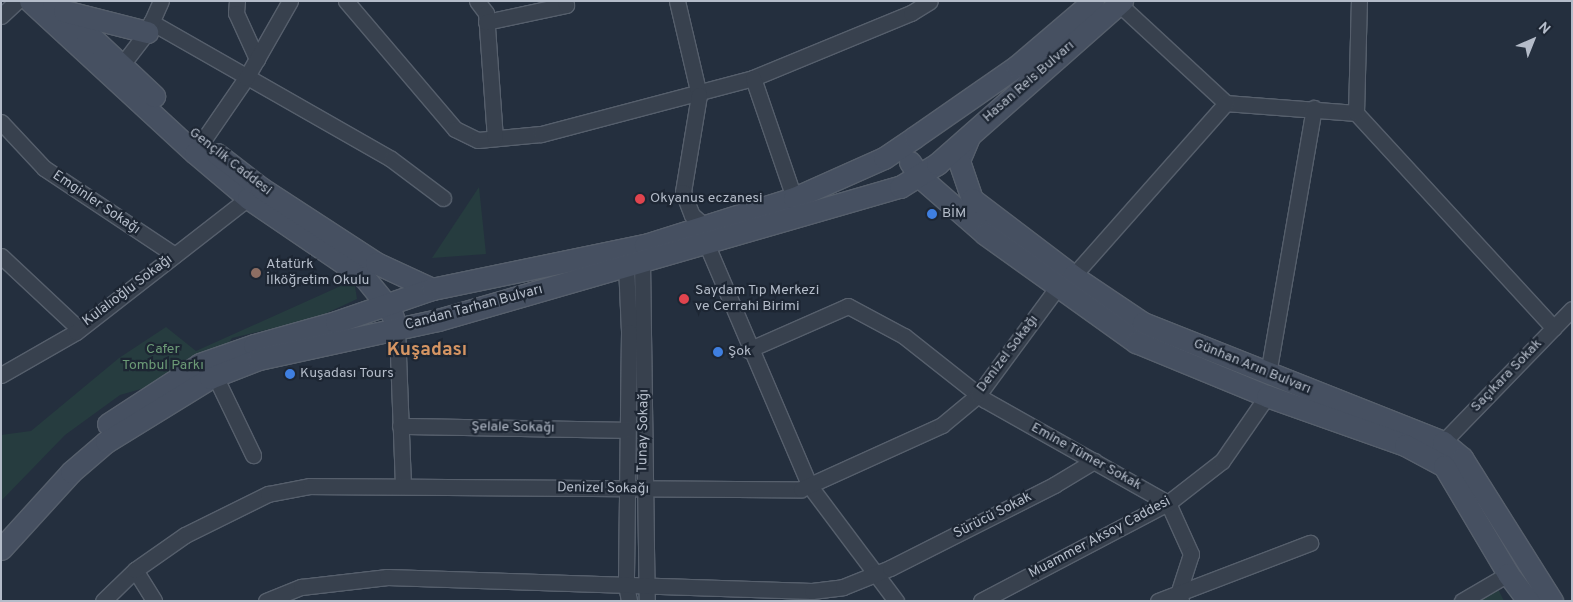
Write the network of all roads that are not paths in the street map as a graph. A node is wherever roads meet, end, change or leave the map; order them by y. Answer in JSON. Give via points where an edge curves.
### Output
{"nodes":[{"id":1,"x":17,"y":1,"type":"edge"},
{"id":2,"x":30,"y":1,"type":"edge"},
{"id":3,"x":161,"y":1,"type":"edge"},
{"id":4,"x":237,"y":1,"type":"edge"},
{"id":5,"x":290,"y":1,"type":"edge"},
{"id":6,"x":347,"y":1,"type":"edge"},
{"id":7,"x":477,"y":1,"type":"edge"},
{"id":8,"x":565,"y":1,"type":"edge"},
{"id":9,"x":677,"y":1,"type":"edge"},
{"id":10,"x":930,"y":1,"type":"edge"},
{"id":11,"x":1093,"y":1,"type":"edge"},
{"id":12,"x":1359,"y":1,"type":"edge"},
{"id":13,"x":1121,"y":3,"type":"edge"},
{"id":14,"x":58,"y":6,"type":"edge"},
{"id":15,"x":1,"y":16,"type":"edge"},
{"id":16,"x":486,"y":22,"type":"junction"},
{"id":17,"x":149,"y":27,"type":"junction"},
{"id":18,"x":257,"y":59,"type":"junction"},
{"id":19,"x":116,"y":71,"type":"junction"},
{"id":20,"x":246,"y":78,"type":"junction"},
{"id":21,"x":753,"y":78,"type":"junction"},
{"id":22,"x":699,"y":95,"type":"junction"},
{"id":23,"x":1226,"y":103,"type":"junction"},
{"id":24,"x":1314,"y":108,"type":"junction"},
{"id":25,"x":1356,"y":113,"type":"junction"},
{"id":26,"x":1,"y":122,"type":"edge"},
{"id":27,"x":970,"y":134,"type":"junction"},
{"id":28,"x":916,"y":137,"type":"junction"},
{"id":29,"x":494,"y":138,"type":"junction"},
{"id":30,"x":198,"y":148,"type":"junction"},
{"id":31,"x":941,"y":153,"type":"junction"},
{"id":32,"x":915,"y":169,"type":"junction"},
{"id":33,"x":248,"y":198,"type":"junction"},
{"id":34,"x":443,"y":198,"type":"dead end"},
{"id":35,"x":794,"y":198,"type":"junction"},
{"id":36,"x":972,"y":199,"type":"junction"},
{"id":37,"x":862,"y":200,"type":"junction"},
{"id":38,"x":951,"y":206,"type":"junction"},
{"id":39,"x":706,"y":235,"type":"junction"},
{"id":40,"x":175,"y":255,"type":"junction"},
{"id":41,"x":1,"y":256,"type":"edge"},
{"id":42,"x":634,"y":263,"type":"junction"},
{"id":43,"x":1065,"y":282,"type":"junction"},
{"id":44,"x":432,"y":289,"type":"junction"},
{"id":45,"x":387,"y":305,"type":"junction"},
{"id":46,"x":1572,"y":309,"type":"edge"},
{"id":47,"x":438,"y":320,"type":"junction"},
{"id":48,"x":1554,"y":328,"type":"junction"},
{"id":49,"x":79,"y":329,"type":"junction"},
{"id":50,"x":398,"y":329,"type":"junction"},
{"id":51,"x":748,"y":350,"type":"junction"},
{"id":52,"x":1268,"y":374,"type":"junction"},
{"id":53,"x":1,"y":375,"type":"edge"},
{"id":54,"x":215,"y":376,"type":"junction"},
{"id":55,"x":978,"y":395,"type":"junction"},
{"id":56,"x":1266,"y":396,"type":"junction"},
{"id":57,"x":400,"y":426,"type":"junction"},
{"id":58,"x":626,"y":430,"type":"junction"},
{"id":59,"x":1437,"y":449,"type":"junction"},
{"id":60,"x":254,"y":455,"type":"dead end"},
{"id":61,"x":1094,"y":461,"type":"junction"},
{"id":62,"x":809,"y":485,"type":"junction"},
{"id":63,"x":404,"y":486,"type":"junction"},
{"id":64,"x":626,"y":488,"type":"junction"},
{"id":65,"x":644,"y":490,"type":"junction"},
{"id":66,"x":1168,"y":503,"type":"junction"},
{"id":67,"x":1,"y":528,"type":"edge"},
{"id":68,"x":1310,"y":543,"type":"dead end"},
{"id":69,"x":1,"y":549,"type":"edge"},
{"id":70,"x":136,"y":570,"type":"junction"},
{"id":71,"x":884,"y":570,"type":"junction"},
{"id":72,"x":1508,"y":574,"type":"junction"},
{"id":73,"x":626,"y":585,"type":"junction"},
{"id":74,"x":648,"y":585,"type":"junction"},
{"id":75,"x":1180,"y":596,"type":"edge"},
{"id":76,"x":104,"y":601,"type":"edge"},
{"id":77,"x":154,"y":601,"type":"edge"},
{"id":78,"x":266,"y":601,"type":"edge"},
{"id":79,"x":629,"y":601,"type":"edge"},
{"id":80,"x":648,"y":601,"type":"edge"},
{"id":81,"x":896,"y":601,"type":"edge"},
{"id":82,"x":982,"y":601,"type":"edge"},
{"id":83,"x":1158,"y":601,"type":"edge"},
{"id":84,"x":1462,"y":601,"type":"edge"},
{"id":85,"x":1528,"y":601,"type":"edge"},
{"id":86,"x":1552,"y":601,"type":"edge"}],
"edges":[{"from":1,"to":15,"type":"street"},
{"from":2,"to":19,"type":"main road","name":"Gençlik Caddesi"},
{"from":3,"to":17,"type":"street"},
{"from":4,"to":18,"type":"street","via":[[236,14]]},
{"from":5,"to":18,"type":"street"},
{"from":6,"to":29,"type":"street","via":[[455,129],[478,140]]},
{"from":7,"to":16,"type":"street","via":[[486,12]]},
{"from":8,"to":16,"type":"street","via":[[566,5]]},
{"from":9,"to":22,"type":"street"},
{"from":10,"to":21,"type":"street","via":[[911,13]]},
{"from":11,"to":28,"type":"main road","name":"Hasan Reis Bulvarı","via":[[1017,66]]},
{"from":12,"to":25,"type":"street"},
{"from":13,"to":23,"type":"street"},
{"from":13,"to":27,"type":"main road","name":"Hasan Reis Bulvarı"},
{"from":14,"to":17,"type":"main road"},
{"from":14,"to":19,"type":"main road","name":"Gençlik Caddesi"},
{"from":16,"to":29,"type":"street"},
{"from":17,"to":19,"type":"street"},
{"from":17,"to":20,"type":"street"},
{"from":18,"to":20,"type":"street"},
{"from":19,"to":30,"type":"main road","name":"Gençlik Caddesi"},
{"from":20,"to":30,"type":"street"},
{"from":20,"to":34,"type":"street","via":[[390,159]]},
{"from":21,"to":22,"type":"street"},
{"from":21,"to":35,"type":"street"},
{"from":22,"to":29,"type":"street","via":[[541,134]]},
{"from":22,"to":39,"type":"street","via":[[683,192],[692,215]]},
{"from":23,"to":24,"type":"street"},
{"from":23,"to":43,"type":"street","name":"Denizel Sokağı"},
{"from":24,"to":25,"type":"street"},
{"from":24,"to":52,"type":"street"},
{"from":25,"to":48,"type":"street"},
{"from":26,"to":40,"type":"street","name":"Emginler Sokağı","via":[[44,168]]},
{"from":27,"to":31,"type":"main road","name":"Hasan Reis Bulvarı"},
{"from":27,"to":36,"type":"main road","via":[[959,161]]},
{"from":28,"to":31,"type":"main road","via":[[928,133]]},
{"from":28,"to":32,"type":"main road","via":[[908,152]]},
{"from":28,"to":35,"type":"main road","name":"Candan Tarhan Bulvarı","via":[[876,161]]},
{"from":30,"to":33,"type":"main road","name":"Gençlik Caddesi"},
{"from":30,"to":44,"type":"main road","name":"Gençlik Caddesi","via":[[376,263]]},
{"from":31,"to":32,"type":"main road","name":"Candan Tarhan Bulvarı"},
{"from":31,"to":36,"type":"main road"},
{"from":32,"to":37,"type":"main road","name":"Candan Tarhan Bulvarı"},
{"from":32,"to":38,"type":"main road","name":"Günhan Arın Bulvarı"},
{"from":33,"to":40,"type":"street","name":"Kulalıoğlu Sokağı"},
{"from":33,"to":45,"type":"main road","name":"Gençlik Caddesi","via":[[364,277]]},
{"from":35,"to":39,"type":"main road","name":"Candan Tarhan Bulvarı"},
{"from":36,"to":43,"type":"main road","name":"Günhan Arın Bulvarı"},
{"from":37,"to":38,"type":"main road","via":[[906,192]]},
{"from":37,"to":39,"type":"main road","name":"Candan Tarhan Bulvarı"},
{"from":38,"to":43,"type":"main road","name":"Günhan Arın Bulvarı"},
{"from":39,"to":42,"type":"main road","name":"Candan Tarhan Bulvarı"},
{"from":39,"to":44,"type":"main road","name":"Candan Tarhan Bulvarı"},
{"from":39,"to":51,"type":"street"},
{"from":40,"to":49,"type":"street","name":"Kulalıoğlu Sokağı"},
{"from":41,"to":49,"type":"street"},
{"from":42,"to":47,"type":"main road","name":"Candan Tarhan Bulvarı"},
{"from":42,"to":58,"type":"street","name":"Tunay Sokağı"},
{"from":42,"to":65,"type":"street","name":"Tunay Sokağı","via":[[646,338]]},
{"from":43,"to":52,"type":"main road","name":"Günhan Arın Bulvarı","via":[[1143,323]]},
{"from":43,"to":55,"type":"street","name":"Denizel Sokağı"},
{"from":43,"to":56,"type":"main road","name":"Günhan Arın Bulvarı","via":[[1136,342]]},
{"from":44,"to":45,"type":"main road","name":"Candan Tarhan Bulvarı"},
{"from":44,"to":47,"type":"main road"},
{"from":45,"to":50,"type":"main road","name":"Gençlik Caddesi"},
{"from":45,"to":67,"type":"main road","name":"Candan Tarhan Bulvarı","via":[[200,364],[101,429],[63,462]]},
{"from":46,"to":48,"type":"street","name":"Saçıkara Sokak"},
{"from":47,"to":50,"type":"main road","name":"Candan Tarhan Bulvarı"},
{"from":48,"to":59,"type":"street","name":"Saçıkara Sokak"},
{"from":49,"to":53,"type":"street","name":"Kulalıoğlu Sokağı"},
{"from":50,"to":54,"type":"main road","name":"Candan Tarhan Bulvarı","via":[[259,359]]},
{"from":50,"to":57,"type":"street"},
{"from":51,"to":55,"type":"street","name":"Emine Tümer Sokak","via":[[848,306],[922,349]]},
{"from":51,"to":62,"type":"street"},
{"from":52,"to":59,"type":"main road","name":"Günhan Arın Bulvarı"},
{"from":54,"to":60,"type":"street"},
{"from":54,"to":69,"type":"main road","name":"Candan Tarhan Bulvarı","via":[[106,442],[71,472]]},
{"from":55,"to":61,"type":"street","name":"Emine Tümer Sokak"},
{"from":55,"to":62,"type":"street","name":"Denizel Sokağı","via":[[942,425]]},
{"from":56,"to":59,"type":"main road","name":"Günhan Arın Bulvarı"},
{"from":56,"to":66,"type":"street","name":"Muammer Aksoy Caddesi","via":[[1222,461]]},
{"from":57,"to":58,"type":"street","name":"Şelale Sokağı"},
{"from":57,"to":63,"type":"street"},
{"from":58,"to":64,"type":"street","name":"Tunay Sokağı"},
{"from":59,"to":72,"type":"main road","name":"Günhan Arın Bulvarı"},
{"from":59,"to":86,"type":"main road","name":"Günhan Arın Bulvarı","via":[[1462,458]]},
{"from":61,"to":66,"type":"street","name":"Emine Tümer Sokak"},
{"from":61,"to":71,"type":"street","name":"Sürücü Sokak","via":[[1054,485]]},
{"from":62,"to":65,"type":"street","name":"Denizel Sokağı","via":[[801,488]]},
{"from":62,"to":71,"type":"street"},
{"from":63,"to":64,"type":"street","name":"Denizel Sokağı"},
{"from":63,"to":70,"type":"street","name":"Denizel Sokağı","via":[[310,486],[268,494],[185,535]]},
{"from":64,"to":65,"type":"street","name":"Denizel Sokağı"},
{"from":64,"to":73,"type":"street","name":"Tunay Sokağı"},
{"from":65,"to":74,"type":"street","name":"Tunay Sokağı"},
{"from":66,"to":75,"type":"street","via":[[1191,554]]},
{"from":66,"to":82,"type":"street","name":"Muammer Aksoy Caddesi"},
{"from":68,"to":75,"type":"street"},
{"from":70,"to":76,"type":"street","name":"Denizel Sokağı"},
{"from":70,"to":77,"type":"street"},
{"from":71,"to":74,"type":"street","name":"Sürücü Sokak","via":[[844,587],[812,591]]},
{"from":71,"to":81,"type":"street"},
{"from":72,"to":84,"type":"street"},
{"from":72,"to":85,"type":"main road","name":"Günhan Arın Bulvarı"},
{"from":73,"to":74,"type":"street","name":"Sürücü Sokak"},
{"from":73,"to":78,"type":"street","name":"Sürücü Sokak","via":[[388,577],[301,587]]},
{"from":73,"to":79,"type":"street","name":"Tunay Sokağı"},
{"from":74,"to":80,"type":"street","name":"Tunay Sokağı"},
{"from":75,"to":83,"type":"street"}]}
